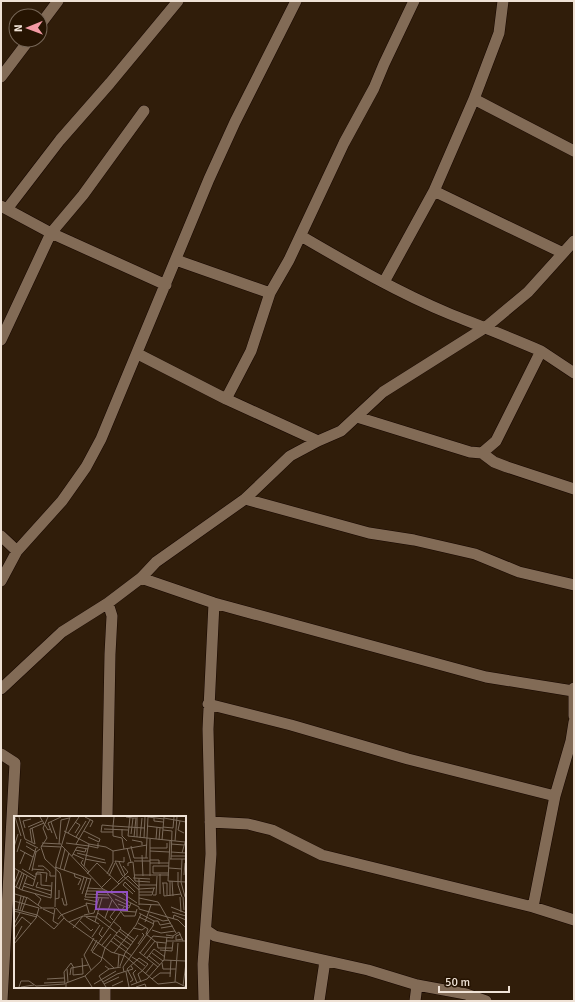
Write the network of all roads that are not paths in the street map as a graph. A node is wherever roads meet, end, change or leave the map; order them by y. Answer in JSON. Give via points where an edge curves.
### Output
{"nodes":[{"id":1,"x":58,"y":1,"type":"edge"},
{"id":2,"x":178,"y":1,"type":"edge"},
{"id":3,"x":296,"y":1,"type":"edge"},
{"id":4,"x":414,"y":1,"type":"edge"},
{"id":5,"x":503,"y":1,"type":"edge"},
{"id":6,"x":48,"y":15,"type":"edge"},
{"id":7,"x":23,"y":48,"type":"edge"},
{"id":8,"x":1,"y":77,"type":"edge"},
{"id":9,"x":474,"y":99,"type":"junction"},
{"id":10,"x":144,"y":111,"type":"dead end"},
{"id":11,"x":574,"y":151,"type":"edge"},
{"id":12,"x":434,"y":191,"type":"junction"},
{"id":13,"x":4,"y":208,"type":"edge"},
{"id":14,"x":51,"y":233,"type":"junction"},
{"id":15,"x":301,"y":236,"type":"junction"},
{"id":16,"x":574,"y":241,"type":"edge"},
{"id":17,"x":563,"y":253,"type":"junction"},
{"id":18,"x":176,"y":260,"type":"junction"},
{"id":19,"x":384,"y":282,"type":"junction"},
{"id":20,"x":166,"y":284,"type":"junction"},
{"id":21,"x":270,"y":293,"type":"junction"},
{"id":22,"x":486,"y":327,"type":"junction"},
{"id":23,"x":1,"y":340,"type":"edge"},
{"id":24,"x":541,"y":351,"type":"junction"},
{"id":25,"x":138,"y":354,"type":"junction"},
{"id":26,"x":574,"y":373,"type":"edge"},
{"id":27,"x":226,"y":399,"type":"junction"},
{"id":28,"x":357,"y":417,"type":"junction"},
{"id":29,"x":318,"y":441,"type":"junction"},
{"id":30,"x":482,"y":453,"type":"junction"},
{"id":31,"x":574,"y":489,"type":"edge"},
{"id":32,"x":245,"y":499,"type":"junction"},
{"id":33,"x":1,"y":536,"type":"edge"},
{"id":34,"x":17,"y":551,"type":"junction"},
{"id":35,"x":141,"y":578,"type":"junction"},
{"id":36,"x":1,"y":581,"type":"edge"},
{"id":37,"x":573,"y":584,"type":"edge"},
{"id":38,"x":108,"y":602,"type":"junction"},
{"id":39,"x":214,"y":603,"type":"junction"},
{"id":40,"x":1,"y":689,"type":"edge"},
{"id":41,"x":574,"y":689,"type":"edge"},
{"id":42,"x":208,"y":704,"type":"junction"},
{"id":43,"x":574,"y":716,"type":"edge"},
{"id":44,"x":574,"y":722,"type":"edge"},
{"id":45,"x":573,"y":742,"type":"edge"},
{"id":46,"x":1,"y":754,"type":"edge"},
{"id":47,"x":555,"y":796,"type":"junction"},
{"id":48,"x":107,"y":816,"type":"edge"},
{"id":49,"x":210,"y":822,"type":"junction"},
{"id":50,"x":533,"y":908,"type":"junction"},
{"id":51,"x":574,"y":920,"type":"edge"},
{"id":52,"x":206,"y":930,"type":"junction"},
{"id":53,"x":325,"y":961,"type":"junction"},
{"id":54,"x":417,"y":985,"type":"junction"},
{"id":55,"x":105,"y":988,"type":"edge"},
{"id":56,"x":2,"y":1001,"type":"edge"},
{"id":57,"x":105,"y":1001,"type":"edge"},
{"id":58,"x":204,"y":1001,"type":"edge"},
{"id":59,"x":319,"y":1001,"type":"edge"},
{"id":60,"x":415,"y":1001,"type":"edge"},
{"id":61,"x":486,"y":1001,"type":"edge"}],
"edges":[{"from":1,"to":6,"type":"street"},
{"from":2,"to":13,"type":"street"},
{"from":3,"to":18,"type":"street","via":[[235,122]]},
{"from":4,"to":15,"type":"street"},
{"from":5,"to":9,"type":"street","via":[[499,33]]},
{"from":7,"to":8,"type":"street"},
{"from":9,"to":11,"type":"street"},
{"from":9,"to":12,"type":"street"},
{"from":10,"to":14,"type":"street","via":[[83,195]]},
{"from":12,"to":17,"type":"street"},
{"from":12,"to":19,"type":"street"},
{"from":13,"to":14,"type":"street"},
{"from":14,"to":20,"type":"street"},
{"from":14,"to":23,"type":"street"},
{"from":15,"to":19,"type":"street"},
{"from":15,"to":21,"type":"street"},
{"from":16,"to":17,"type":"street"},
{"from":17,"to":22,"type":"street","via":[[528,292]]},
{"from":18,"to":20,"type":"street"},
{"from":18,"to":21,"type":"street"},
{"from":19,"to":22,"type":"street","via":[[449,313]]},
{"from":20,"to":25,"type":"street"},
{"from":21,"to":27,"type":"street","via":[[251,351]]},
{"from":22,"to":24,"type":"street"},
{"from":22,"to":28,"type":"street","via":[[383,392]]},
{"from":24,"to":26,"type":"street"},
{"from":24,"to":30,"type":"street","via":[[496,441]]},
{"from":25,"to":27,"type":"street"},
{"from":25,"to":34,"type":"street","via":[[86,467],[62,501]]},
{"from":27,"to":29,"type":"street"},
{"from":28,"to":29,"type":"street","via":[[341,431]]},
{"from":28,"to":30,"type":"street","via":[[470,452]]},
{"from":29,"to":32,"type":"street","via":[[290,456]]},
{"from":30,"to":31,"type":"street","via":[[494,462]]},
{"from":32,"to":35,"type":"street","via":[[156,562]]},
{"from":32,"to":37,"type":"street","via":[[369,533],[475,554],[518,572]]},
{"from":33,"to":34,"type":"street"},
{"from":34,"to":36,"type":"street"},
{"from":35,"to":38,"type":"street"},
{"from":35,"to":39,"type":"street"},
{"from":38,"to":40,"type":"street","via":[[62,632]]},
{"from":38,"to":48,"type":"street","via":[[112,620]]},
{"from":39,"to":41,"type":"street","via":[[486,677]]},
{"from":39,"to":42,"type":"street"},
{"from":41,"to":43,"type":"street"},
{"from":42,"to":47,"type":"street"},
{"from":42,"to":49,"type":"street"},
{"from":44,"to":45,"type":"street"},
{"from":45,"to":47,"type":"street"},
{"from":46,"to":56,"type":"street","via":[[15,763]]},
{"from":47,"to":50,"type":"street"},
{"from":49,"to":50,"type":"street","via":[[248,824],[272,830],[322,855]]},
{"from":49,"to":52,"type":"street","via":[[211,854]]},
{"from":50,"to":51,"type":"street"},
{"from":52,"to":53,"type":"street","via":[[215,936]]},
{"from":52,"to":58,"type":"street","via":[[203,964]]},
{"from":53,"to":54,"type":"street","via":[[368,970]]},
{"from":53,"to":59,"type":"street"},
{"from":54,"to":60,"type":"street"},
{"from":54,"to":61,"type":"street","via":[[466,994]]},
{"from":55,"to":57,"type":"street"}]}
